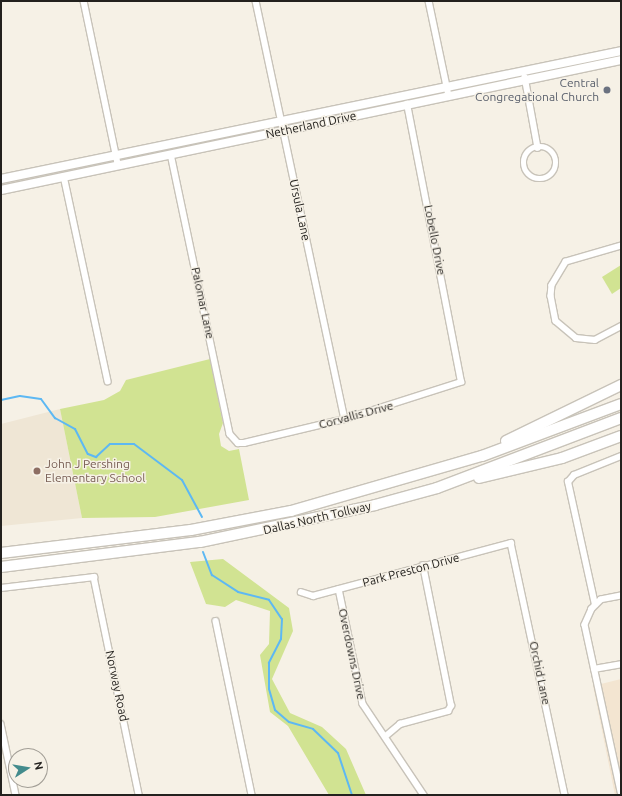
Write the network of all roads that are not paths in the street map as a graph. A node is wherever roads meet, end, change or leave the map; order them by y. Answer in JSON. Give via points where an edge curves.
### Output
{"nodes":[{"id":1,"x":84,"y":1,"type":"edge"},
{"id":2,"x":256,"y":1,"type":"edge"},
{"id":3,"x":429,"y":1,"type":"edge"},
{"id":4,"x":621,"y":50,"type":"edge"},
{"id":5,"x":621,"y":60,"type":"edge"},
{"id":6,"x":570,"y":61,"type":"junction"},
{"id":7,"x":572,"y":70,"type":"junction"},
{"id":8,"x":524,"y":71,"type":"junction"},
{"id":9,"x":526,"y":80,"type":"junction"},
{"id":10,"x":447,"y":87,"type":"junction"},
{"id":11,"x":449,"y":96,"type":"junction"},
{"id":12,"x":364,"y":104,"type":"junction"},
{"id":13,"x":408,"y":104,"type":"junction"},
{"id":14,"x":365,"y":113,"type":"junction"},
{"id":15,"x":281,"y":121,"type":"junction"},
{"id":16,"x":283,"y":130,"type":"junction"},
{"id":17,"x":198,"y":138,"type":"junction"},
{"id":18,"x":200,"y":148,"type":"junction"},
{"id":19,"x":538,"y":148,"type":"junction"},
{"id":20,"x":171,"y":154,"type":"junction"},
{"id":21,"x":116,"y":155,"type":"junction"},
{"id":22,"x":118,"y":164,"type":"junction"},
{"id":23,"x":64,"y":176,"type":"junction"},
{"id":24,"x":1,"y":179,"type":"edge"},
{"id":25,"x":1,"y":190,"type":"edge"},
{"id":26,"x":621,"y":246,"type":"edge"},
{"id":27,"x":621,"y":326,"type":"edge"},
{"id":28,"x":462,"y":376,"type":"joint"},
{"id":29,"x":108,"y":381,"type":"dead end"},
{"id":30,"x":621,"y":385,"type":"edge"},
{"id":31,"x":621,"y":404,"type":"edge"},
{"id":32,"x":621,"y":418,"type":"edge"},
{"id":33,"x":345,"y":419,"type":"junction"},
{"id":34,"x":621,"y":436,"type":"edge"},
{"id":35,"x":244,"y":443,"type":"joint"},
{"id":36,"x":482,"y":456,"type":"junction"},
{"id":37,"x":621,"y":456,"type":"edge"},
{"id":38,"x":437,"y":488,"type":"junction"},
{"id":39,"x":514,"y":552,"type":"joint"},
{"id":40,"x":1,"y":554,"type":"edge"},
{"id":41,"x":423,"y":566,"type":"junction"},
{"id":42,"x":1,"y":567,"type":"edge"},
{"id":43,"x":1,"y":588,"type":"edge"},
{"id":44,"x":338,"y":589,"type":"junction"},
{"id":45,"x":302,"y":592,"type":"dead end"},
{"id":46,"x":621,"y":596,"type":"edge"},
{"id":47,"x":595,"y":605,"type":"junction"},
{"id":48,"x":216,"y":622,"type":"dead end"},
{"id":49,"x":621,"y":664,"type":"edge"},
{"id":50,"x":594,"y":670,"type":"junction"},
{"id":51,"x":1,"y":724,"type":"edge"},
{"id":52,"x":387,"y":735,"type":"junction"},
{"id":53,"x":621,"y":792,"type":"edge"},
{"id":54,"x":16,"y":795,"type":"edge"},
{"id":55,"x":140,"y":795,"type":"edge"},
{"id":56,"x":252,"y":795,"type":"edge"},
{"id":57,"x":424,"y":795,"type":"edge"},
{"id":58,"x":565,"y":795,"type":"edge"}],
"edges":[{"from":1,"to":21,"type":"street"},
{"from":2,"to":15,"type":"street","name":"Ursula Lane"},
{"from":3,"to":10,"type":"street"},
{"from":4,"to":6,"type":"street","name":"Netherland Drive"},
{"from":5,"to":7,"type":"street","name":"Netherland Drive"},
{"from":6,"to":7,"type":"street"},
{"from":6,"to":8,"type":"street","name":"Netherland Drive"},
{"from":7,"to":9,"type":"street","name":"Netherland Drive"},
{"from":8,"to":9,"type":"street"},
{"from":8,"to":10,"type":"street","name":"Netherland Drive"},
{"from":9,"to":11,"type":"street","name":"Netherland Drive"},
{"from":9,"to":19,"type":"street"},
{"from":10,"to":11,"type":"street"},
{"from":10,"to":12,"type":"street","name":"Netherland Drive"},
{"from":11,"to":13,"type":"street","name":"Netherland Drive"},
{"from":12,"to":14,"type":"street"},
{"from":12,"to":15,"type":"street","name":"Netherland Drive"},
{"from":13,"to":14,"type":"street","name":"Netherland Drive"},
{"from":13,"to":28,"type":"street","name":"Lobello Drive"},
{"from":14,"to":16,"type":"street","name":"Netherland Drive"},
{"from":15,"to":16,"type":"street","name":"Ursula Lane"},
{"from":15,"to":17,"type":"street","name":"Netherland Drive"},
{"from":16,"to":18,"type":"street","name":"Netherland Drive"},
{"from":16,"to":33,"type":"street","name":"Ursula Lane"},
{"from":17,"to":18,"type":"street"},
{"from":17,"to":21,"type":"street","name":"Netherland Drive"},
{"from":18,"to":20,"type":"street","name":"Netherland Drive"},
{"from":19,"to":19,"type":"street","via":[[550,151],[555,159],[555,169],[547,178],[537,179],[524,168],[526,158]]},
{"from":20,"to":22,"type":"street","name":"Netherland Drive"},
{"from":20,"to":35,"type":"street","name":"Palomar Lane","via":[[230,434],[238,444]]},
{"from":21,"to":22,"type":"street"},
{"from":21,"to":24,"type":"street","name":"Netherland Drive"},
{"from":22,"to":23,"type":"street","name":"Netherland Drive"},
{"from":23,"to":25,"type":"street","name":"Netherland Drive"},
{"from":23,"to":29,"type":"street"},
{"from":26,"to":27,"type":"street","via":[[566,262],[552,285],[551,296],[556,321],[576,338],[595,340]]},
{"from":28,"to":33,"type":"street","name":"Corvallis Drive","via":[[458,384]]},
{"from":30,"to":36,"type":"highway"},
{"from":31,"to":36,"type":"highway","name":"Dallas North Tollway"},
{"from":32,"to":38,"type":"highway","name":"Dallas North Tollway"},
{"from":33,"to":35,"type":"street","name":"Corvallis Drive"},
{"from":34,"to":38,"type":"highway","via":[[536,465]]},
{"from":36,"to":40,"type":"highway","name":"Dallas North Tollway","via":[[387,486],[277,514],[149,536]]},
{"from":37,"to":47,"type":"street","via":[[574,475],[568,482]]},
{"from":38,"to":42,"type":"highway","name":"Dallas North Tollway","via":[[299,523],[207,541]]},
{"from":39,"to":41,"type":"street","name":"Park Preston Drive","via":[[511,543]]},
{"from":39,"to":58,"type":"street","name":"Orchid Lane"},
{"from":41,"to":44,"type":"street","name":"Park Preston Drive"},
{"from":41,"to":52,"type":"street","via":[[451,706],[448,711],[400,724]]},
{"from":43,"to":55,"type":"street","name":"Norway Road","via":[[94,578]]},
{"from":44,"to":45,"type":"street","name":"Park Preston Drive","via":[[313,596]]},
{"from":44,"to":52,"type":"street","name":"Overdowns Drive","via":[[363,704]]},
{"from":46,"to":47,"type":"street"},
{"from":47,"to":50,"type":"street","via":[[585,625]]},
{"from":48,"to":56,"type":"street"},
{"from":49,"to":50,"type":"street"},
{"from":50,"to":53,"type":"street"},
{"from":51,"to":54,"type":"street"},
{"from":52,"to":57,"type":"street","name":"Overdowns Drive"}]}
